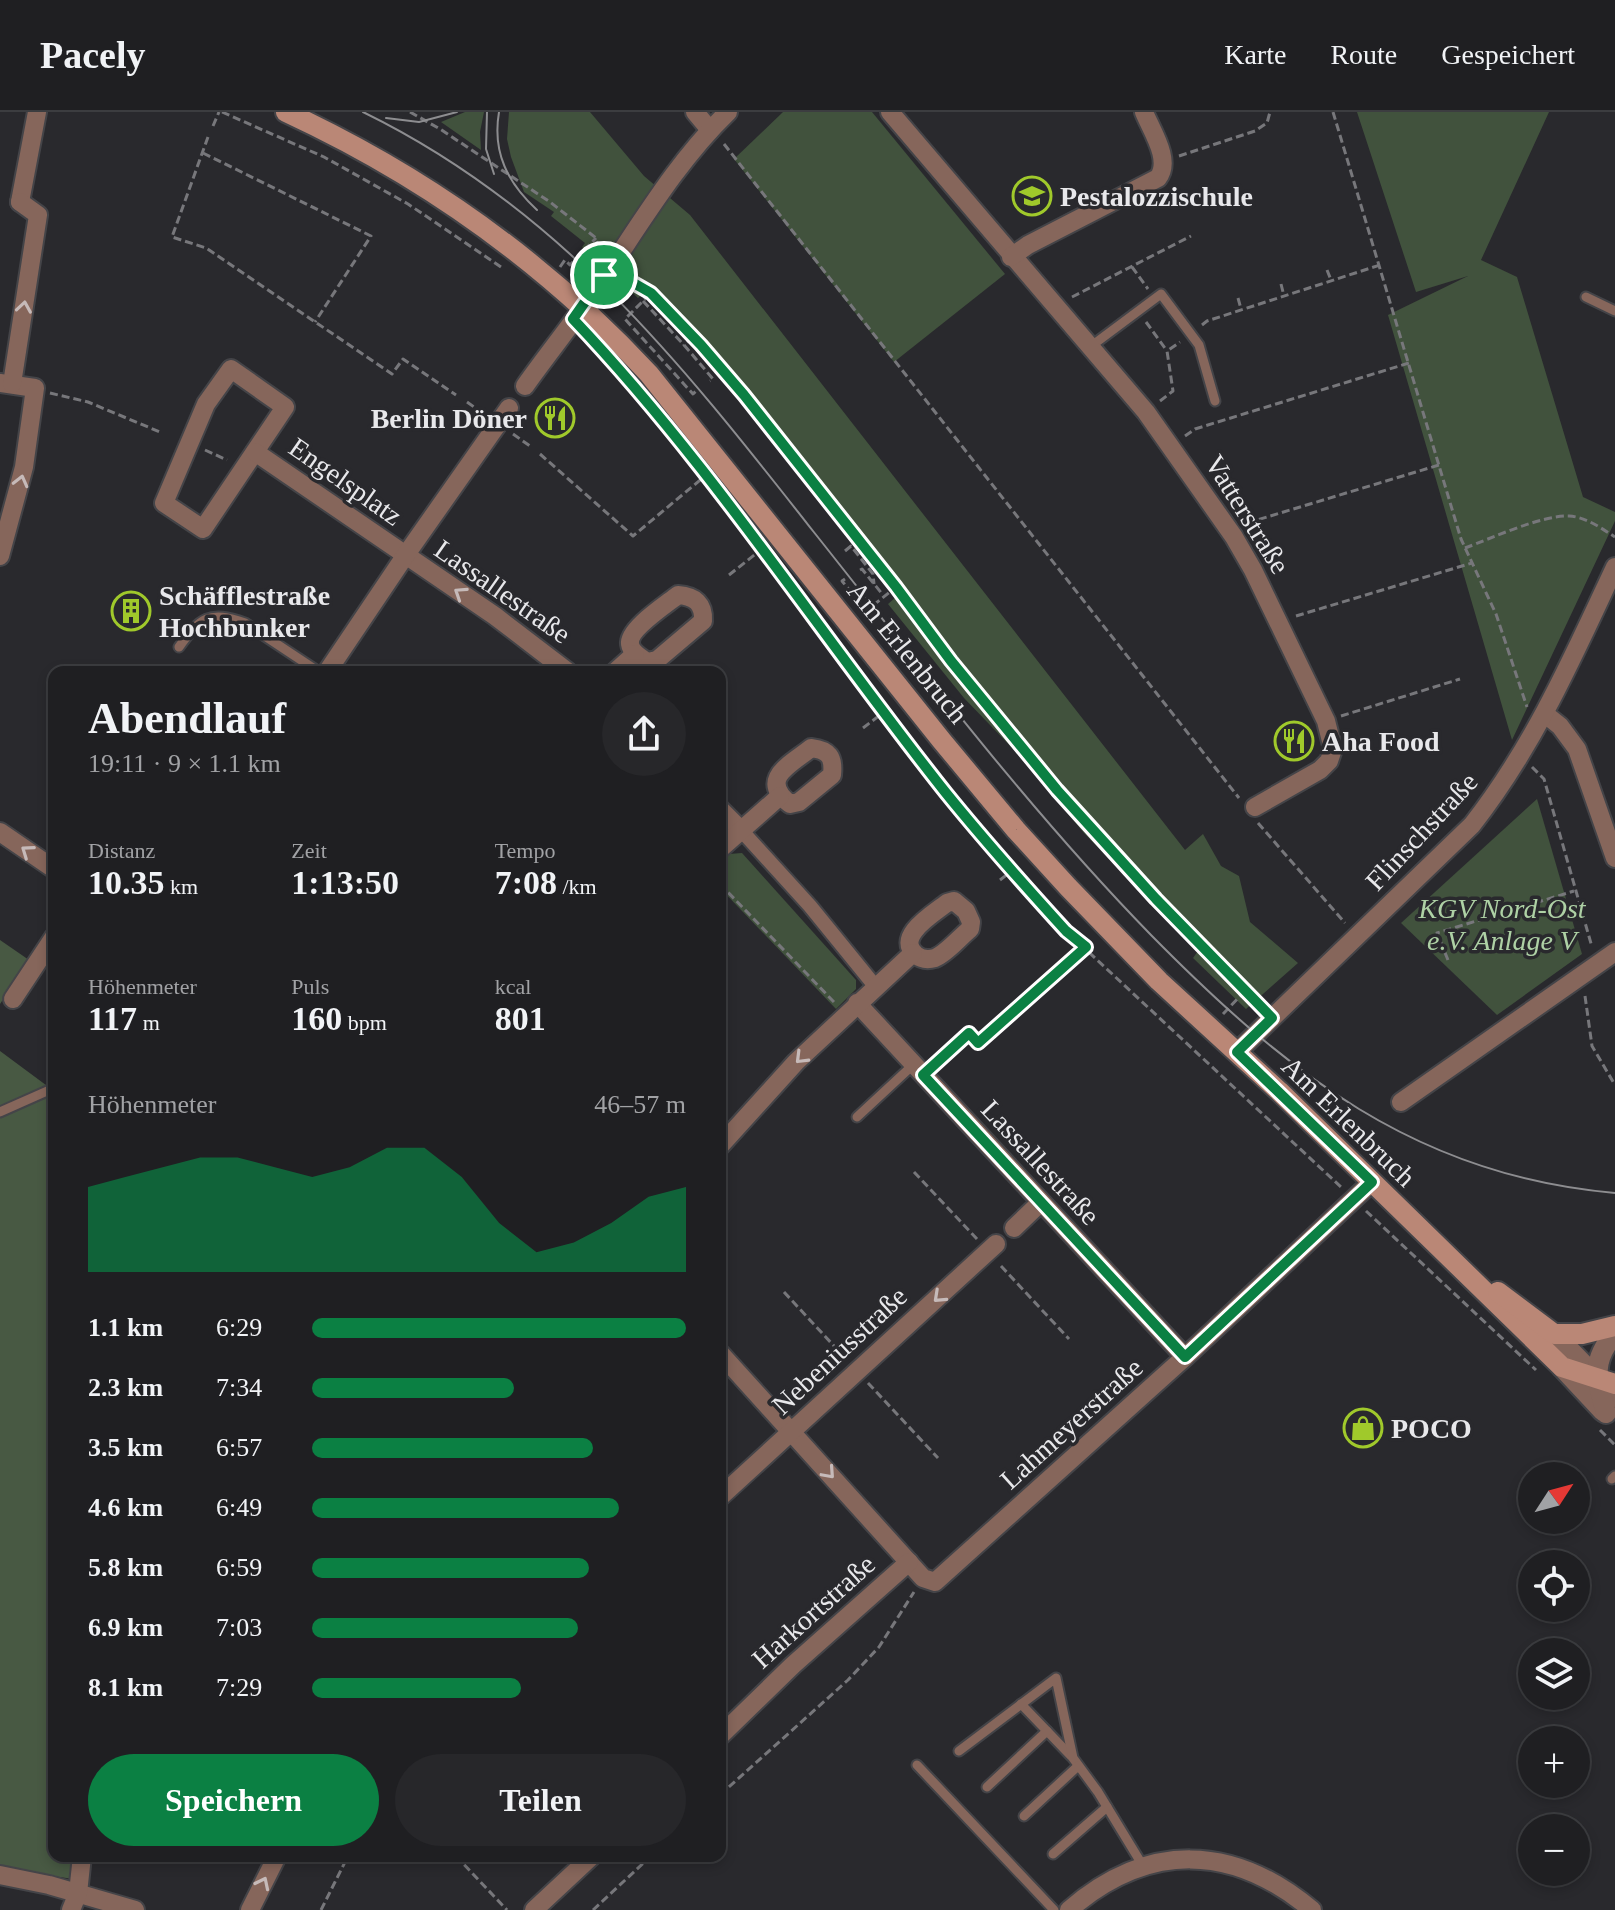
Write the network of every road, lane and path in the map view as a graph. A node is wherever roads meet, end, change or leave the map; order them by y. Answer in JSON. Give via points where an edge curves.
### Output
{"nodes":[{"id":1,"x":37,"y":112,"type":"edge"},
{"id":2,"x":220,"y":112,"type":"edge"},
{"id":3,"x":286,"y":112,"type":"edge"},
{"id":4,"x":410,"y":112,"type":"edge"},
{"id":5,"x":695,"y":112,"type":"edge"},
{"id":6,"x":728,"y":112,"type":"edge"},
{"id":7,"x":890,"y":112,"type":"edge"},
{"id":8,"x":1144,"y":112,"type":"edge"},
{"id":9,"x":1270,"y":112,"type":"edge"},
{"id":10,"x":1333,"y":112,"type":"edge"},
{"id":11,"x":213,"y":126,"type":"dead end"},
{"id":12,"x":710,"y":130,"type":"junction"},
{"id":13,"x":208,"y":137,"type":"dead end"},
{"id":14,"x":203,"y":153,"type":"junction"},
{"id":15,"x":736,"y":158,"type":"dead end"},
{"id":16,"x":1164,"y":162,"type":"junction"},
{"id":17,"x":20,"y":202,"type":"junction"},
{"id":18,"x":0,"y":203,"type":"edge"},
{"id":19,"x":1191,"y":236,"type":"dead end"},
{"id":20,"x":1011,"y":257,"type":"junction"},
{"id":21,"x":611,"y":265,"type":"junction"},
{"id":22,"x":1380,"y":265,"type":"junction"},
{"id":23,"x":1132,"y":267,"type":"junction"},
{"id":24,"x":559,"y":268,"type":"dead end"},
{"id":25,"x":1327,"y":270,"type":"dead end"},
{"id":26,"x":515,"y":274,"type":"dead end"},
{"id":27,"x":1331,"y":280,"type":"junction"},
{"id":28,"x":1281,"y":284,"type":"dead end"},
{"id":29,"x":651,"y":293,"type":"junction"},
{"id":30,"x":1284,"y":296,"type":"junction"},
{"id":31,"x":1586,"y":297,"type":"dead end"},
{"id":32,"x":1238,"y":298,"type":"dead end"},
{"id":33,"x":1155,"y":299,"type":"junction"},
{"id":34,"x":643,"y":301,"type":"junction"},
{"id":35,"x":1055,"y":306,"type":"junction"},
{"id":36,"x":583,"y":307,"type":"junction"},
{"id":37,"x":1241,"y":310,"type":"junction"},
{"id":38,"x":1138,"y":311,"type":"junction"},
{"id":39,"x":1615,"y":311,"type":"edge"},
{"id":40,"x":315,"y":322,"type":"junction"},
{"id":41,"x":1190,"y":334,"type":"junction"},
{"id":42,"x":693,"y":337,"type":"junction"},
{"id":43,"x":684,"y":345,"type":"junction"},
{"id":44,"x":1090,"y":347,"type":"junction"},
{"id":45,"x":1167,"y":351,"type":"junction"},
{"id":46,"x":1409,"y":363,"type":"junction"},
{"id":47,"x":710,"y":381,"type":"dead end"},
{"id":48,"x":6,"y":384,"type":"edge"},
{"id":49,"x":525,"y":386,"type":"dead end"},
{"id":50,"x":35,"y":388,"type":"junction"},
{"id":51,"x":696,"y":391,"type":"dead end"},
{"id":52,"x":456,"y":395,"type":"dead end"},
{"id":53,"x":1215,"y":401,"type":"dead end"},
{"id":54,"x":1146,"y":412,"type":"junction"},
{"id":55,"x":504,"y":416,"type":"joint"},
{"id":56,"x":160,"y":432,"type":"dead end"},
{"id":57,"x":195,"y":446,"type":"dead end"},
{"id":58,"x":530,"y":446,"type":"dead end"},
{"id":59,"x":1171,"y":446,"type":"junction"},
{"id":60,"x":255,"y":452,"type":"junction"},
{"id":61,"x":540,"y":454,"type":"dead end"},
{"id":62,"x":229,"y":461,"type":"dead end"},
{"id":63,"x":1439,"y":465,"type":"junction"},
{"id":64,"x":705,"y":476,"type":"dead end"},
{"id":65,"x":743,"y":524,"type":"dead end"},
{"id":66,"x":1234,"y":537,"type":"junction"},
{"id":67,"x":1615,"y":537,"type":"edge"},
{"id":68,"x":1465,"y":548,"type":"junction"},
{"id":69,"x":762,"y":549,"type":"junction"},
{"id":70,"x":845,"y":551,"type":"dead end"},
{"id":71,"x":0,"y":556,"type":"edge"},
{"id":72,"x":405,"y":556,"type":"junction"},
{"id":73,"x":1472,"y":563,"type":"junction"},
{"id":74,"x":1615,"y":567,"type":"edge"},
{"id":75,"x":860,"y":570,"type":"dead end"},
{"id":76,"x":729,"y":575,"type":"dead end"},
{"id":77,"x":845,"y":579,"type":"dead end"},
{"id":78,"x":874,"y":584,"type":"junction"},
{"id":79,"x":884,"y":596,"type":"dead end"},
{"id":80,"x":866,"y":611,"type":"dead end"},
{"id":81,"x":1279,"y":621,"type":"junction"},
{"id":82,"x":179,"y":647,"type":"dead end"},
{"id":83,"x":635,"y":654,"type":"dead end"},
{"id":84,"x":310,"y":666,"type":"edge"},
{"id":85,"x":331,"y":666,"type":"edge"},
{"id":86,"x":560,"y":666,"type":"edge"},
{"id":87,"x":622,"y":666,"type":"edge"},
{"id":88,"x":1460,"y":679,"type":"dead end"},
{"id":89,"x":884,"y":712,"type":"junction"},
{"id":90,"x":1543,"y":718,"type":"junction"},
{"id":91,"x":1326,"y":721,"type":"junction"},
{"id":92,"x":863,"y":728,"type":"dead end"},
{"id":93,"x":1522,"y":756,"type":"junction"},
{"id":94,"x":780,"y":796,"type":"dead end"},
{"id":95,"x":1251,"y":810,"type":"junction"},
{"id":96,"x":726,"y":815,"type":"edge"},
{"id":97,"x":741,"y":830,"type":"junction"},
{"id":98,"x":0,"y":832,"type":"edge"},
{"id":99,"x":726,"y":844,"type":"edge"},
{"id":100,"x":1615,"y":858,"type":"edge"},
{"id":101,"x":48,"y":865,"type":"edge"},
{"id":102,"x":1013,"y":869,"type":"junction"},
{"id":103,"x":1000,"y":880,"type":"dead end"},
{"id":104,"x":726,"y":890,"type":"edge"},
{"id":105,"x":1576,"y":890,"type":"junction"},
{"id":106,"x":1358,"y":936,"type":"junction"},
{"id":107,"x":48,"y":946,"type":"edge"},
{"id":108,"x":1086,"y":947,"type":"junction"},
{"id":109,"x":1615,"y":952,"type":"edge"},
{"id":110,"x":913,"y":953,"type":"dead end"},
{"id":111,"x":1448,"y":960,"type":"dead end"},
{"id":112,"x":1590,"y":972,"type":"junction"},
{"id":113,"x":875,"y":986,"type":"junction"},
{"id":114,"x":13,"y":999,"type":"dead end"},
{"id":115,"x":852,"y":1008,"type":"junction"},
{"id":116,"x":1272,"y":1018,"type":"junction"},
{"id":117,"x":1237,"y":1052,"type":"junction"},
{"id":118,"x":918,"y":1070,"type":"junction"},
{"id":119,"x":1615,"y":1085,"type":"edge"},
{"id":120,"x":48,"y":1091,"type":"edge"},
{"id":121,"x":1401,"y":1102,"type":"dead end"},
{"id":122,"x":0,"y":1112,"type":"edge"},
{"id":123,"x":857,"y":1117,"type":"dead end"},
{"id":124,"x":726,"y":1139,"type":"edge"},
{"id":125,"x":1372,"y":1182,"type":"junction"},
{"id":126,"x":1355,"y":1200,"type":"junction"},
{"id":127,"x":1040,"y":1203,"type":"junction"},
{"id":128,"x":1014,"y":1228,"type":"dead end"},
{"id":129,"x":996,"y":1244,"type":"dead end"},
{"id":130,"x":1461,"y":1268,"type":"junction"},
{"id":131,"x":784,"y":1292,"type":"dead end"},
{"id":132,"x":1615,"y":1326,"type":"edge"},
{"id":133,"x":1615,"y":1333,"type":"edge"},
{"id":134,"x":1554,"y":1334,"type":"junction"},
{"id":135,"x":1185,"y":1357,"type":"junction"},
{"id":136,"x":726,"y":1360,"type":"edge"},
{"id":137,"x":1562,"y":1367,"type":"junction"},
{"id":138,"x":1537,"y":1371,"type":"dead end"},
{"id":139,"x":858,"y":1372,"type":"junction"},
{"id":140,"x":1607,"y":1381,"type":"edge"},
{"id":141,"x":1608,"y":1415,"type":"edge"},
{"id":142,"x":791,"y":1432,"type":"junction"},
{"id":143,"x":1615,"y":1445,"type":"edge"},
{"id":144,"x":938,"y":1458,"type":"dead end"},
{"id":145,"x":726,"y":1492,"type":"edge"},
{"id":146,"x":909,"y":1562,"type":"junction"},
{"id":147,"x":923,"y":1578,"type":"junction"},
{"id":148,"x":1021,"y":1704,"type":"junction"},
{"id":149,"x":726,"y":1730,"type":"edge"},
{"id":150,"x":1047,"y":1731,"type":"junction"},
{"id":151,"x":959,"y":1751,"type":"dead end"},
{"id":152,"x":1075,"y":1762,"type":"junction"},
{"id":153,"x":917,"y":1765,"type":"dead end"},
{"id":154,"x":987,"y":1787,"type":"dead end"},
{"id":155,"x":726,"y":1790,"type":"edge"},
{"id":156,"x":1107,"y":1807,"type":"junction"},
{"id":157,"x":1024,"y":1816,"type":"dead end"},
{"id":158,"x":1053,"y":1854,"type":"dead end"},
{"id":159,"x":81,"y":1862,"type":"edge"},
{"id":160,"x":274,"y":1862,"type":"edge"},
{"id":161,"x":345,"y":1862,"type":"edge"},
{"id":162,"x":462,"y":1862,"type":"edge"},
{"id":163,"x":586,"y":1862,"type":"edge"},
{"id":164,"x":645,"y":1862,"type":"edge"},
{"id":165,"x":1143,"y":1866,"type":"junction"},
{"id":166,"x":0,"y":1875,"type":"edge"},
{"id":167,"x":74,"y":1902,"type":"edge"},
{"id":168,"x":135,"y":1910,"type":"edge"},
{"id":169,"x":250,"y":1910,"type":"edge"},
{"id":170,"x":321,"y":1910,"type":"edge"},
{"id":171,"x":507,"y":1910,"type":"edge"},
{"id":172,"x":534,"y":1910,"type":"edge"},
{"id":173,"x":593,"y":1910,"type":"edge"},
{"id":174,"x":1054,"y":1910,"type":"edge"},
{"id":175,"x":1069,"y":1910,"type":"edge"},
{"id":176,"x":1312,"y":1910,"type":"edge"}],
"edges":[{"from":1,"to":17,"type":"street"},
{"from":2,"to":11,"type":"path"},
{"from":2,"to":26,"type":"path","via":[[324,157]]},
{"from":3,"to":36,"type":"main road","name":"Am Erlenbruch","via":[[448,201]]},
{"from":4,"to":24,"type":"path","via":[[596,238],[570,265],[565,260]]},
{"from":5,"to":12,"type":"street"},
{"from":6,"to":12,"type":"street"},
{"from":7,"to":20,"type":"street","name":"Vatterstraße"},
{"from":8,"to":16,"type":"street"},
{"from":9,"to":16,"type":"path","via":[[1267,123],[1255,131]]},
{"from":10,"to":22,"type":"path"},
{"from":12,"to":21,"type":"street"},
{"from":13,"to":14,"type":"path"},
{"from":14,"to":40,"type":"path","via":[[172,237],[206,248]]},
{"from":14,"to":40,"type":"path","via":[[371,236]]},
{"from":15,"to":95,"type":"path"},
{"from":16,"to":20,"type":"street","via":[[1158,178]]},
{"from":17,"to":18,"type":"street"},
{"from":48,"to":17,"type":"street","one_way":true,"via":[[38,215]]},
{"from":19,"to":23,"type":"path"},
{"from":20,"to":35,"type":"street","name":"Vatterstraße"},
{"from":21,"to":29,"type":"path"},
{"from":21,"to":36,"type":"street"},
{"from":22,"to":27,"type":"path"},
{"from":22,"to":46,"type":"path"},
{"from":23,"to":33,"type":"path"},
{"from":23,"to":35,"type":"path"},
{"from":25,"to":27,"type":"path"},
{"from":27,"to":30,"type":"path"},
{"from":28,"to":30,"type":"path"},
{"from":29,"to":34,"type":"path"},
{"from":29,"to":42,"type":"path"},
{"from":30,"to":37,"type":"path"},
{"from":31,"to":39,"type":"lane"},
{"from":32,"to":37,"type":"path"},
{"from":33,"to":38,"type":"lane"},
{"from":33,"to":41,"type":"lane","via":[[1161,294]]},
{"from":34,"to":43,"type":"path"},
{"from":34,"to":51,"type":"path","via":[[625,319],[693,394]]},
{"from":35,"to":44,"type":"street","name":"Vatterstraße"},
{"from":36,"to":49,"type":"street"},
{"from":36,"to":117,"type":"main road","name":"Am Erlenbruch","via":[[680,411],[1016,830],[1114,936]]},
{"from":37,"to":41,"type":"path","via":[[1207,321]]},
{"from":38,"to":44,"type":"lane"},
{"from":38,"to":45,"type":"path"},
{"from":40,"to":52,"type":"path","via":[[392,374],[403,359]]},
{"from":41,"to":45,"type":"path"},
{"from":41,"to":53,"type":"lane","via":[[1199,345]]},
{"from":42,"to":43,"type":"path"},
{"from":42,"to":116,"type":"path","via":[[1057,790]]},
{"from":43,"to":47,"type":"path"},
{"from":44,"to":54,"type":"street","name":"Vatterstraße"},
{"from":45,"to":54,"type":"path","via":[[1173,391]]},
{"from":46,"to":59,"type":"path","via":[[1195,429]]},
{"from":46,"to":63,"type":"path"},
{"from":48,"to":50,"type":"street"},
{"from":50,"to":56,"type":"path","via":[[88,402]]},
{"from":71,"to":50,"type":"street","one_way":true,"via":[[24,467]]},
{"from":54,"to":59,"type":"street","name":"Vatterstraße"},
{"from":55,"to":58,"type":"path"},
{"from":55,"to":72,"type":"street"},
{"from":57,"to":62,"type":"path"},
{"from":59,"to":66,"type":"street","name":"Vatterstraße"},
{"from":60,"to":60,"type":"street","name":"Engelsplatz","via":[[203,529],[164,503],[206,404],[231,369],[285,407]]},
{"from":60,"to":72,"type":"street","name":"Engelsplatz"},
{"from":61,"to":64,"type":"path","via":[[633,536]]},
{"from":63,"to":66,"type":"path","via":[[1257,520]]},
{"from":63,"to":68,"type":"path"},
{"from":65,"to":69,"type":"path"},
{"from":66,"to":81,"type":"street","name":"Vatterstraße"},
{"from":67,"to":68,"type":"path","via":[[1572,516],[1554,517]]},
{"from":68,"to":73,"type":"path"},
{"from":69,"to":76,"type":"path"},
{"from":69,"to":89,"type":"path"},
{"from":70,"to":78,"type":"path","via":[[851,546],[873,574]]},
{"from":72,"to":85,"type":"street"},
{"from":86,"to":72,"type":"street","name":"Lassallestraße","one_way":true},
{"from":73,"to":81,"type":"path"},
{"from":73,"to":90,"type":"path","via":[[1496,614],[1527,707]]},
{"from":74,"to":90,"type":"street","name":"Flinschstraße"},
{"from":75,"to":78,"type":"path"},
{"from":77,"to":80,"type":"path"},
{"from":78,"to":79,"type":"path"},
{"from":81,"to":91,"type":"street","name":"Vatterstraße"},
{"from":82,"to":84,"type":"lane","via":[[203,619],[232,618]]},
{"from":83,"to":87,"type":"street"},
{"from":88,"to":91,"type":"path"},
{"from":89,"to":92,"type":"path"},
{"from":89,"to":102,"type":"path"},
{"from":90,"to":93,"type":"street","name":"Flinschstraße"},
{"from":90,"to":100,"type":"street","via":[[1560,726],[1577,749]]},
{"from":91,"to":95,"type":"street","name":"Vatterstraße","via":[[1333,749],[1329,761]]},
{"from":93,"to":105,"type":"path","via":[[1544,779]]},
{"from":93,"to":106,"type":"street","name":"Flinschstraße","via":[[1472,825]]},
{"from":94,"to":97,"type":"street"},
{"from":95,"to":106,"type":"path"},
{"from":96,"to":97,"type":"street"},
{"from":97,"to":99,"type":"street"},
{"from":97,"to":113,"type":"street"},
{"from":101,"to":98,"type":"street","one_way":true},
{"from":102,"to":103,"type":"path"},
{"from":102,"to":108,"type":"path"},
{"from":104,"to":115,"type":"path"},
{"from":105,"to":111,"type":"path","via":[[1437,933]]},
{"from":105,"to":112,"type":"path"},
{"from":106,"to":116,"type":"street","name":"Flinschstraße"},
{"from":107,"to":114,"type":"street"},
{"from":108,"to":118,"type":"path","via":[[978,1043],[969,1033]]},
{"from":108,"to":126,"type":"path"},
{"from":109,"to":112,"type":"street"},
{"from":110,"to":113,"type":"street"},
{"from":112,"to":119,"type":"path","via":[[1592,1046]]},
{"from":112,"to":121,"type":"street"},
{"from":113,"to":115,"type":"street"},
{"from":115,"to":118,"type":"street","name":"Lassallestraße"},
{"from":115,"to":124,"type":"street","one_way":true},
{"from":116,"to":117,"type":"street","name":"Flinschstraße"},
{"from":117,"to":125,"type":"main road","name":"Am Erlenbruch"},
{"from":118,"to":123,"type":"lane"},
{"from":118,"to":127,"type":"street","name":"Lassallestraße"},
{"from":120,"to":122,"type":"lane"},
{"from":125,"to":126,"type":"street","name":"Lahmeyerstraße"},
{"from":125,"to":130,"type":"main road","name":"Am Erlenbruch"},
{"from":126,"to":135,"type":"street","name":"Lahmeyerstraße"},
{"from":126,"to":138,"type":"path"},
{"from":127,"to":128,"type":"street"},
{"from":127,"to":135,"type":"street","name":"Lassallestraße"},
{"from":129,"to":139,"type":"street","name":"Nebeniusstraße","one_way":true},
{"from":130,"to":134,"type":"main road","name":"Am Erlenbruch"},
{"from":130,"to":137,"type":"main road","name":"Am Erlenbruch"},
{"from":131,"to":139,"type":"path"},
{"from":132,"to":134,"type":"main road"},
{"from":133,"to":140,"type":"street","via":[[1598,1358]]},
{"from":134,"to":140,"type":"street"},
{"from":135,"to":147,"type":"street","name":"Lahmeyerstraße","via":[[940,1579]]},
{"from":136,"to":142,"type":"street"},
{"from":137,"to":140,"type":"main road"},
{"from":137,"to":141,"type":"street"},
{"from":139,"to":142,"type":"street","name":"Nebeniusstraße"},
{"from":139,"to":144,"type":"path"},
{"from":140,"to":141,"type":"street"},
{"from":141,"to":143,"type":"path"},
{"from":142,"to":145,"type":"street","name":"Nebeniusstraße"},
{"from":142,"to":146,"type":"street","one_way":true},
{"from":146,"to":147,"type":"street"},
{"from":146,"to":149,"type":"street","name":"Harkortstraße"},
{"from":147,"to":155,"type":"path","via":[[879,1647]]},
{"from":148,"to":150,"type":"lane"},
{"from":148,"to":151,"type":"lane"},
{"from":148,"to":152,"type":"lane","via":[[1056,1678]]},
{"from":150,"to":152,"type":"lane"},
{"from":150,"to":154,"type":"lane"},
{"from":152,"to":156,"type":"lane"},
{"from":152,"to":157,"type":"lane"},
{"from":153,"to":174,"type":"lane"},
{"from":156,"to":158,"type":"lane"},
{"from":156,"to":165,"type":"lane"},
{"from":159,"to":167,"type":"street"},
{"from":169,"to":160,"type":"street","one_way":true},
{"from":161,"to":170,"type":"path"},
{"from":162,"to":171,"type":"path"},
{"from":163,"to":172,"type":"street"},
{"from":164,"to":173,"type":"path"},
{"from":165,"to":175,"type":"street","via":[[1107,1881]]},
{"from":165,"to":176,"type":"street","via":[[1198,1860],[1249,1869]]},
{"from":166,"to":167,"type":"street"},
{"from":167,"to":168,"type":"street"}]}
